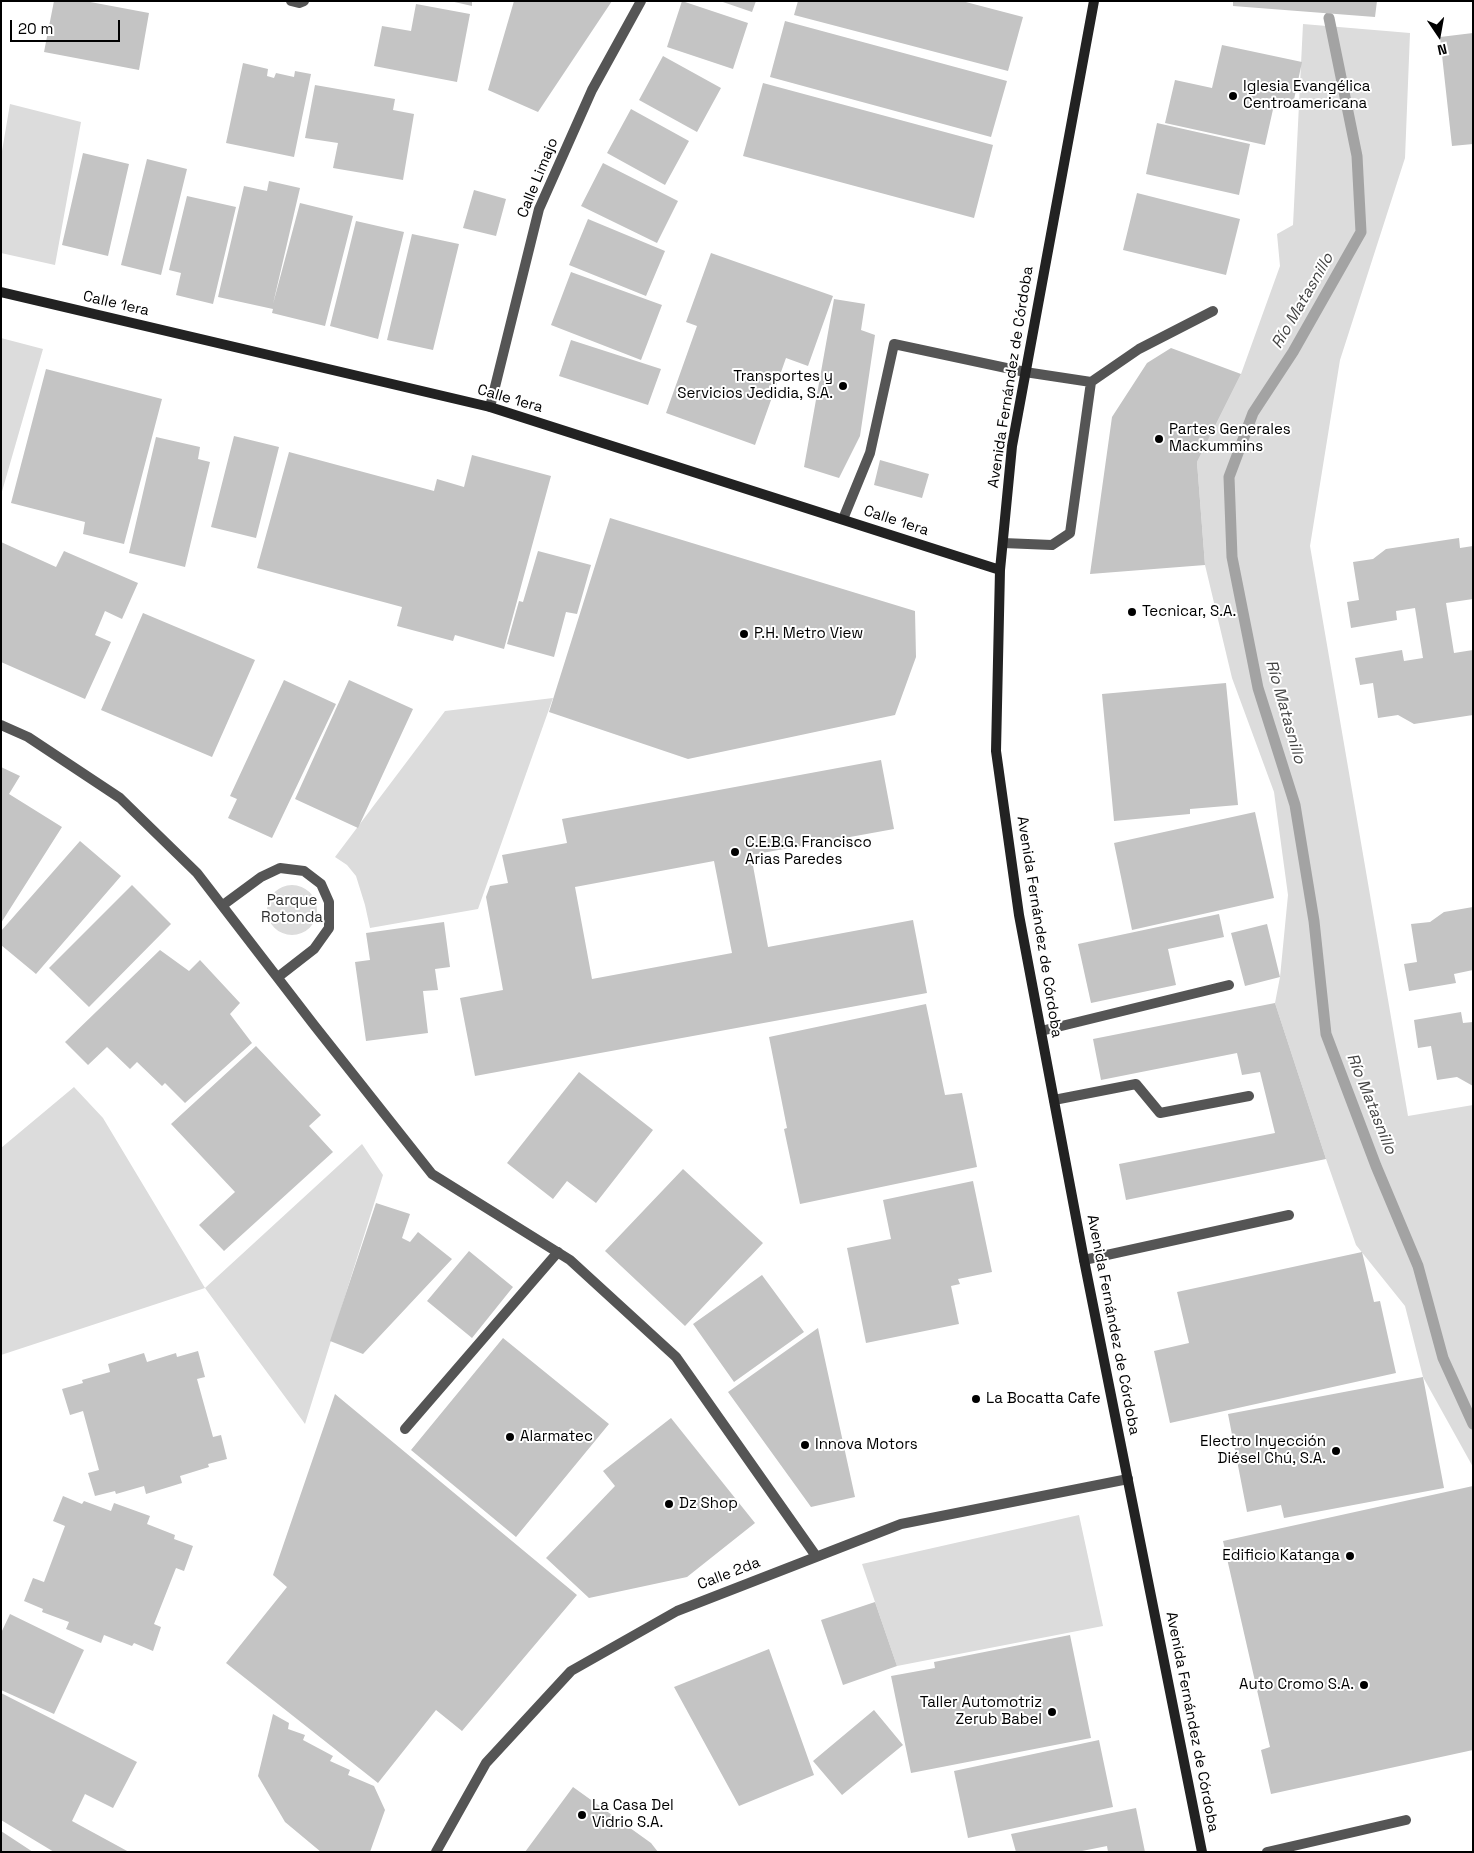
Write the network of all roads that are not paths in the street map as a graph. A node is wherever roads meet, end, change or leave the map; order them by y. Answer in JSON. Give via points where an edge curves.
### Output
{"nodes":[{"id":1,"x":291,"y":1,"type":"edge"},
{"id":2,"x":304,"y":1,"type":"edge"},
{"id":3,"x":641,"y":1,"type":"edge"},
{"id":4,"x":1094,"y":1,"type":"edge"},
{"id":5,"x":1,"y":292,"type":"edge"},
{"id":6,"x":1214,"y":311,"type":"dead end"},
{"id":7,"x":1025,"y":372,"type":"junction"},
{"id":8,"x":1091,"y":382,"type":"junction"},
{"id":9,"x":490,"y":407,"type":"junction"},
{"id":10,"x":843,"y":519,"type":"junction"},
{"id":11,"x":1003,"y":543,"type":"junction"},
{"id":12,"x":1000,"y":570,"type":"junction"},
{"id":13,"x":1,"y":725,"type":"edge"},
{"id":14,"x":223,"y":905,"type":"junction"},
{"id":15,"x":278,"y":977,"type":"junction"},
{"id":16,"x":1229,"y":985,"type":"dead end"},
{"id":17,"x":1041,"y":1031,"type":"junction"},
{"id":18,"x":1249,"y":1096,"type":"dead end"},
{"id":19,"x":1054,"y":1100,"type":"junction"},
{"id":20,"x":1289,"y":1215,"type":"dead end"},
{"id":21,"x":558,"y":1252,"type":"junction"},
{"id":22,"x":1084,"y":1260,"type":"junction"},
{"id":23,"x":405,"y":1429,"type":"dead end"},
{"id":24,"x":1128,"y":1479,"type":"junction"},
{"id":25,"x":816,"y":1556,"type":"junction"},
{"id":26,"x":1406,"y":1820,"type":"dead end"},
{"id":27,"x":436,"y":1852,"type":"edge"},
{"id":28,"x":1202,"y":1852,"type":"edge"},
{"id":29,"x":1267,"y":1852,"type":"edge"}],
"edges":[{"from":1,"to":2,"type":"street"},
{"from":3,"to":9,"type":"street","name":"Calle Limajo","via":[[592,90],[539,209]]},
{"from":4,"to":7,"type":"main road","name":"Avenida Fernández de Córdoba"},
{"from":5,"to":9,"type":"main road","name":"Calle 1era"},
{"from":6,"to":8,"type":"street","via":[[1139,349]]},
{"from":7,"to":8,"type":"street"},
{"from":7,"to":10,"type":"street","via":[[894,344],[870,453]]},
{"from":7,"to":11,"type":"main road","name":"Avenida Fernández de Córdoba","via":[[1012,446]]},
{"from":8,"to":11,"type":"street","via":[[1070,532],[1052,544]]},
{"from":9,"to":10,"type":"main road","name":"Calle 1era"},
{"from":10,"to":12,"type":"main road","name":"Calle 1era"},
{"from":11,"to":12,"type":"main road","name":"Avenida Fernández de Córdoba"},
{"from":12,"to":17,"type":"main road","name":"Avenida Fernández de Córdoba","via":[[996,751],[1019,914]]},
{"from":13,"to":14,"type":"street","via":[[28,737],[120,798],[197,873]]},
{"from":14,"to":15,"type":"street"},
{"from":14,"to":15,"type":"street","via":[[261,877],[280,868],[304,871],[321,884],[329,902],[329,928],[314,949]]},
{"from":15,"to":21,"type":"street","via":[[432,1174]]},
{"from":16,"to":17,"type":"street"},
{"from":17,"to":19,"type":"main road","name":"Avenida Fernández de Córdoba"},
{"from":18,"to":19,"type":"street","via":[[1160,1113],[1136,1084]]},
{"from":19,"to":22,"type":"main road","name":"Avenida Fernández de Córdoba"},
{"from":20,"to":22,"type":"street"},
{"from":21,"to":23,"type":"street"},
{"from":21,"to":25,"type":"street","via":[[676,1357]]},
{"from":22,"to":24,"type":"main road","name":"Avenida Fernández de Córdoba"},
{"from":24,"to":25,"type":"street","name":"Calle 2da","via":[[901,1524]]},
{"from":24,"to":28,"type":"main road","name":"Avenida Fernández de Córdoba"},
{"from":25,"to":27,"type":"street","name":"Calle 2da","via":[[677,1611],[571,1671],[486,1763]]},
{"from":26,"to":29,"type":"street"}]}
